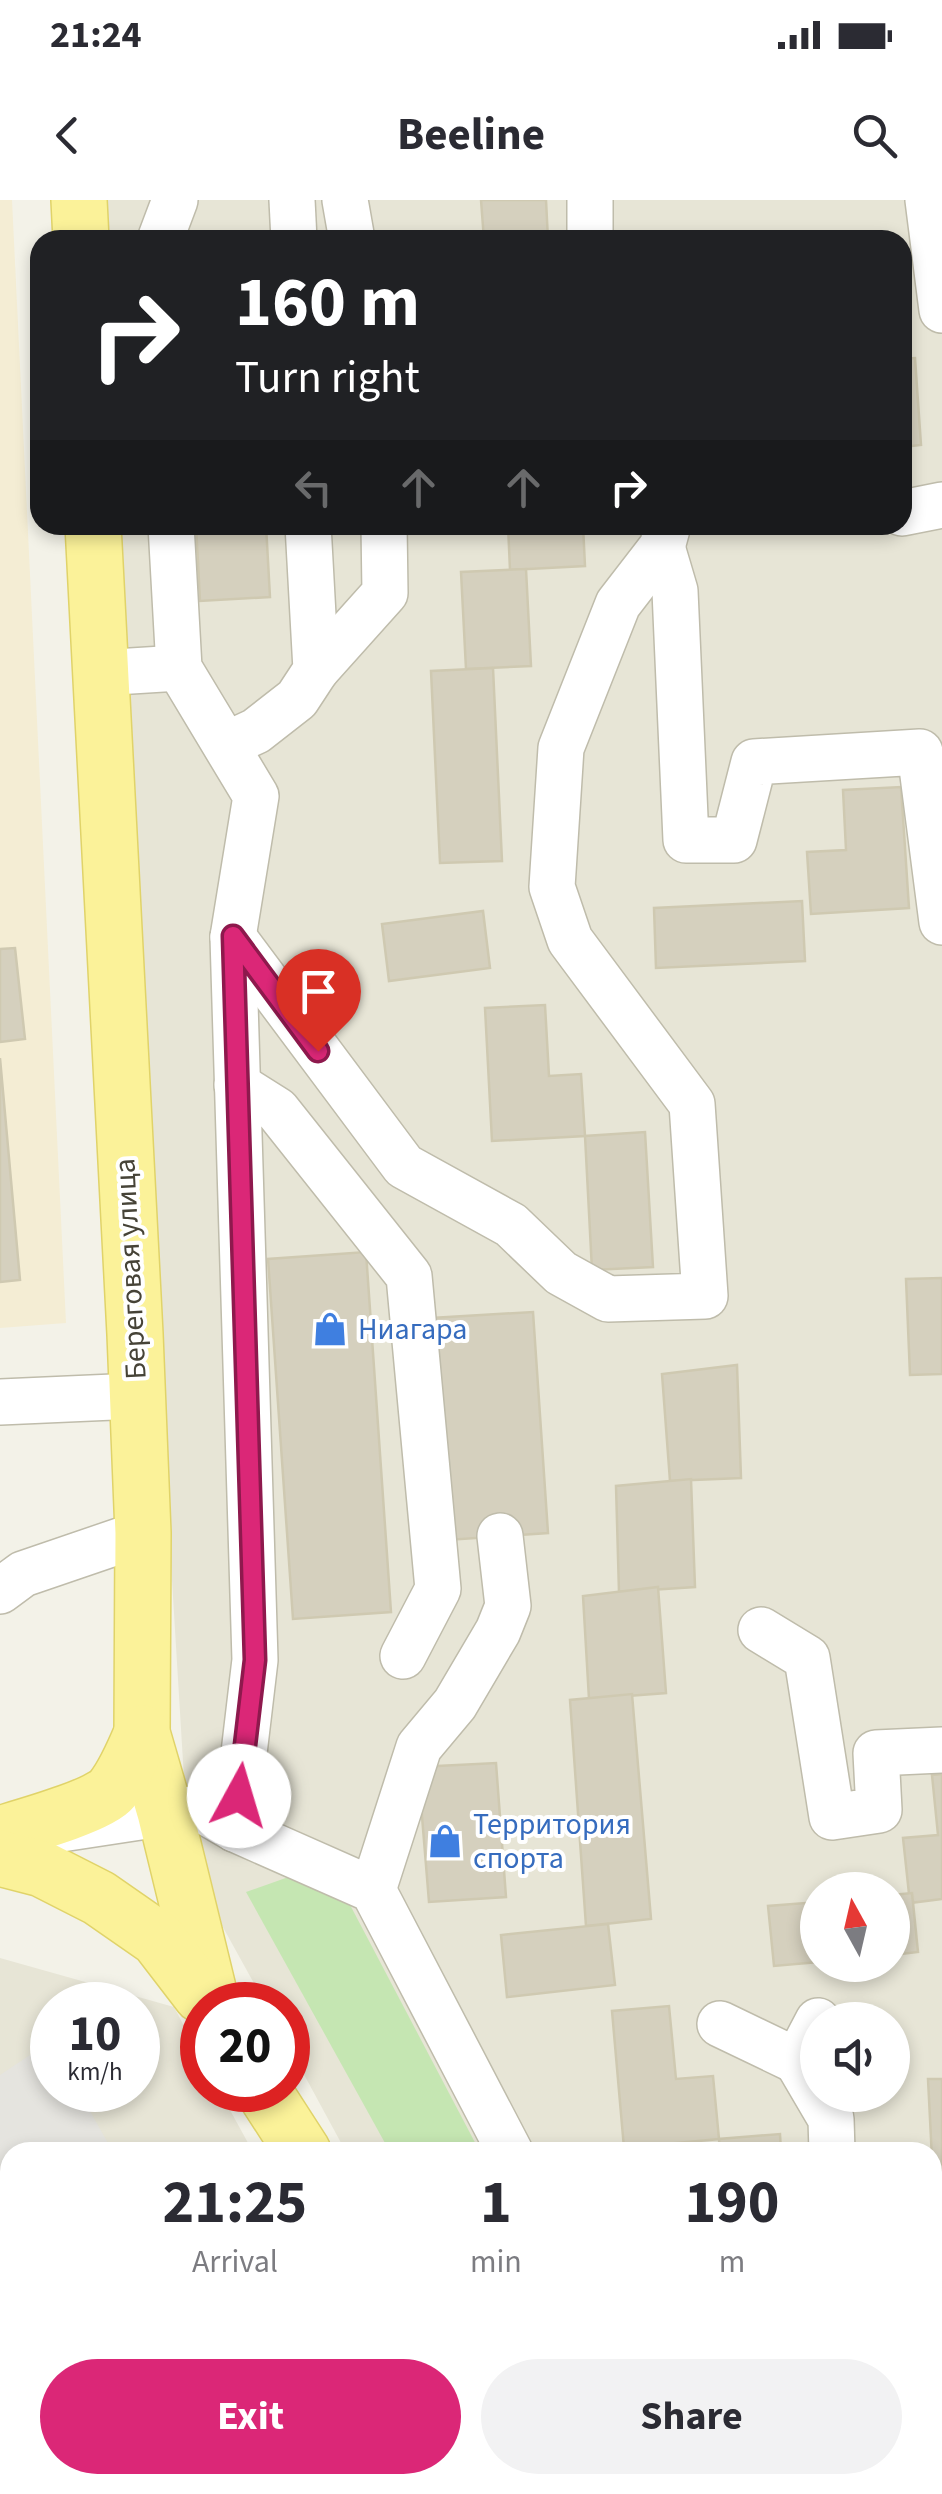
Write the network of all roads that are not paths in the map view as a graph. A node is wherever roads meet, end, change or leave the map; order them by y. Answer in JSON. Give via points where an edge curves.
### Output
{"nodes":[{"id":1,"x":79,"y":200,"type":"edge"},
{"id":2,"x":176,"y":200,"type":"edge"},
{"id":3,"x":292,"y":200,"type":"edge"},
{"id":4,"x":345,"y":200,"type":"edge"},
{"id":5,"x":928,"y":200,"type":"edge"},
{"id":6,"x":80,"y":230,"type":"edge"},
{"id":7,"x":164,"y":230,"type":"edge"},
{"id":8,"x":294,"y":230,"type":"edge"},
{"id":9,"x":350,"y":230,"type":"edge"},
{"id":10,"x":942,"y":310,"type":"edge"},
{"id":11,"x":942,"y":505,"type":"edge"},
{"id":12,"x":912,"y":512,"type":"edge"},
{"id":13,"x":93,"y":535,"type":"edge"},
{"id":14,"x":172,"y":535,"type":"edge"},
{"id":15,"x":309,"y":535,"type":"edge"},
{"id":16,"x":384,"y":535,"type":"edge"},
{"id":17,"x":665,"y":536,"type":"edge"},
{"id":18,"x":180,"y":668,"type":"junction"},
{"id":19,"x":316,"y":670,"type":"junction"},
{"id":20,"x":99,"y":673,"type":"junction"},
{"id":21,"x":226,"y":746,"type":"junction"},
{"id":22,"x":942,"y":922,"type":"edge"},
{"id":23,"x":233,"y":936,"type":"junction"},
{"id":24,"x":237,"y":1085,"type":"junction"},
{"id":25,"x":136,"y":1396,"type":"junction"},
{"id":26,"x":0,"y":1402,"type":"edge"},
{"id":27,"x":142,"y":1534,"type":"junction"},
{"id":28,"x":500,"y":1536,"type":"dead end"},
{"id":29,"x":0,"y":1591,"type":"edge"},
{"id":30,"x":761,"y":1630,"type":"dead end"},
{"id":31,"x":404,"y":1656,"type":"dead end"},
{"id":32,"x":142,"y":1733,"type":"junction"},
{"id":33,"x":942,"y":1750,"type":"edge"},
{"id":34,"x":165,"y":1812,"type":"junction"},
{"id":35,"x":235,"y":1829,"type":"junction"},
{"id":36,"x":0,"y":1836,"type":"edge"},
{"id":37,"x":0,"y":1858,"type":"edge"},
{"id":38,"x":374,"y":1890,"type":"junction"},
{"id":39,"x":193,"y":1982,"type":"edge"},
{"id":40,"x":206,"y":1982,"type":"edge"},
{"id":41,"x":720,"y":2024,"type":"dead end"},
{"id":42,"x":800,"y":2054,"type":"edge"},
{"id":43,"x":797,"y":2060,"type":"junction"},
{"id":44,"x":278,"y":2112,"type":"edge"},
{"id":45,"x":297,"y":2142,"type":"edge"},
{"id":46,"x":505,"y":2142,"type":"edge"},
{"id":47,"x":832,"y":2142,"type":"edge"}],
"edges":[{"from":1,"to":6,"type":"main road"},
{"from":2,"to":7,"type":"lane"},
{"from":3,"to":8,"type":"lane"},
{"from":4,"to":9,"type":"lane"},
{"from":5,"to":10,"type":"lane"},
{"from":11,"to":12,"type":"lane"},
{"from":13,"to":20,"type":"main road","name":"Береговая улица"},
{"from":14,"to":18,"type":"lane"},
{"from":15,"to":19,"type":"lane"},
{"from":16,"to":19,"type":"lane","via":[[385,593]]},
{"from":17,"to":22,"type":"lane","via":[[675,590],[686,840],[734,840],[754,762],[920,752]]},
{"from":17,"to":23,"type":"lane","via":[[618,604],[561,748],[552,887],[570,940],[692,1104],[705,1296],[608,1299],[561,1274],[511,1225],[404,1166]]},
{"from":18,"to":20,"type":"lane"},
{"from":18,"to":21,"type":"lane"},
{"from":19,"to":21,"type":"lane","via":[[297,699]]},
{"from":20,"to":25,"type":"main road","name":"Береговая улица"},
{"from":21,"to":23,"type":"lane","via":[[256,796]]},
{"from":23,"to":24,"type":"lane"},
{"from":24,"to":31,"type":"lane","via":[[277,1110],[409,1276],[438,1589]]},
{"from":24,"to":35,"type":"lane","via":[[255,1660]]},
{"from":25,"to":26,"type":"lane"},
{"from":25,"to":27,"type":"main road","name":"Береговая улица"},
{"from":27,"to":29,"type":"lane","via":[[23,1574]]},
{"from":27,"to":32,"type":"main road","name":"Береговая улица"},
{"from":28,"to":38,"type":"lane","via":[[508,1606],[454,1704],[419,1747]]},
{"from":30,"to":33,"type":"lane","via":[[806,1658],[832,1817],[879,1810],[876,1754]]},
{"from":32,"to":34,"type":"main road","name":"Береговая улица"},
{"from":32,"to":36,"type":"main road","via":[[110,1794]]},
{"from":34,"to":35,"type":"lane","via":[[199,1808]]},
{"from":34,"to":36,"type":"lane"},
{"from":34,"to":40,"type":"main road","name":"Береговая улица"},
{"from":35,"to":38,"type":"lane"},
{"from":37,"to":39,"type":"main road","via":[[100,1898],[158,1939]]},
{"from":38,"to":46,"type":"lane"},
{"from":41,"to":43,"type":"lane"},
{"from":42,"to":43,"type":"lane"},
{"from":43,"to":47,"type":"lane","via":[[831,2119]]},
{"from":44,"to":45,"type":"main road"}]}
